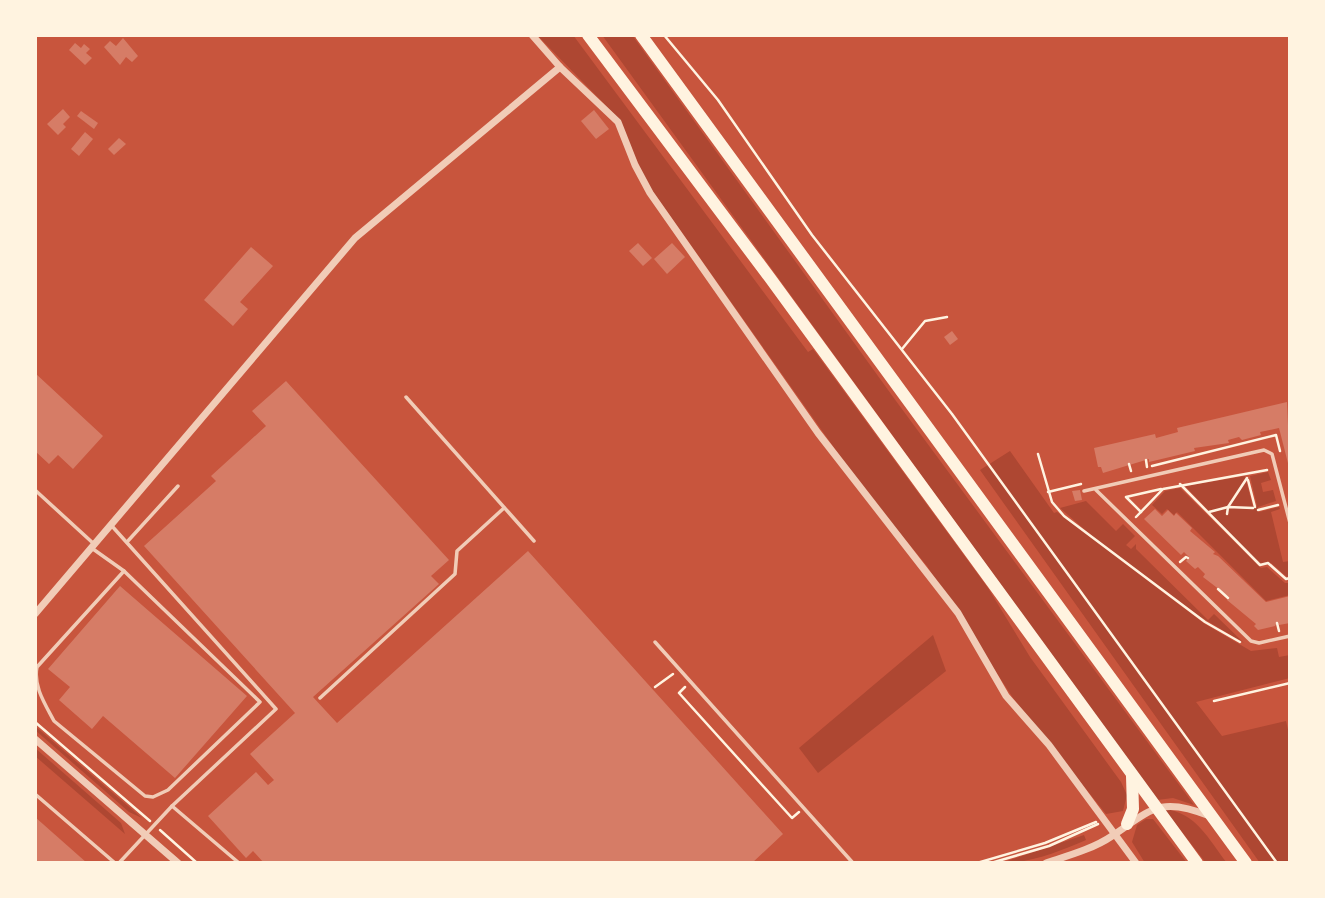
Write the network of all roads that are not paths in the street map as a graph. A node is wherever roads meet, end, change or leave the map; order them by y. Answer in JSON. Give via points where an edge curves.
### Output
{"nodes":[{"id":1,"x":532,"y":35,"type":"edge"},
{"id":2,"x":588,"y":35,"type":"edge"},
{"id":3,"x":641,"y":35,"type":"edge"},
{"id":4,"x":560,"y":67,"type":"junction"},
{"id":5,"x":406,"y":397,"type":"dead end"},
{"id":6,"x":178,"y":486,"type":"dead end"},
{"id":7,"x":1095,"y":489,"type":"junction"},
{"id":8,"x":35,"y":490,"type":"edge"},
{"id":9,"x":1084,"y":491,"type":"dead end"},
{"id":10,"x":504,"y":508,"type":"junction"},
{"id":11,"x":1290,"y":523,"type":"edge"},
{"id":12,"x":111,"y":524,"type":"junction"},
{"id":13,"x":534,"y":541,"type":"dead end"},
{"id":14,"x":127,"y":542,"type":"junction"},
{"id":15,"x":93,"y":546,"type":"junction"},
{"id":16,"x":124,"y":571,"type":"junction"},
{"id":17,"x":35,"y":614,"type":"edge"},
{"id":18,"x":1290,"y":635,"type":"edge"},
{"id":19,"x":655,"y":642,"type":"dead end"},
{"id":20,"x":320,"y":698,"type":"dead end"},
{"id":21,"x":35,"y":739,"type":"edge"},
{"id":22,"x":1132,"y":776,"type":"junction"},
{"id":23,"x":35,"y":794,"type":"edge"},
{"id":24,"x":172,"y":806,"type":"junction"},
{"id":25,"x":1155,"y":807,"type":"junction"},
{"id":26,"x":1210,"y":817,"type":"junction"},
{"id":27,"x":1127,"y":824,"type":"junction"},
{"id":28,"x":145,"y":834,"type":"junction"},
{"id":29,"x":1115,"y":834,"type":"junction"},
{"id":30,"x":117,"y":863,"type":"edge"},
{"id":31,"x":178,"y":863,"type":"edge"},
{"id":32,"x":239,"y":863,"type":"edge"},
{"id":33,"x":853,"y":863,"type":"edge"},
{"id":34,"x":1046,"y":863,"type":"edge"},
{"id":35,"x":1136,"y":863,"type":"edge"},
{"id":36,"x":1196,"y":863,"type":"edge"},
{"id":37,"x":1246,"y":863,"type":"edge"}],
"edges":[{"from":1,"to":4,"type":"street"},
{"from":2,"to":22,"type":"main road"},
{"from":3,"to":26,"type":"main road"},
{"from":4,"to":12,"type":"street","via":[[355,238]]},
{"from":4,"to":29,"type":"street","via":[[618,122],[658,205],[818,433],[958,613],[1006,696]]},
{"from":5,"to":10,"type":"lane"},
{"from":6,"to":14,"type":"lane"},
{"from":7,"to":9,"type":"lane"},
{"from":7,"to":11,"type":"lane","via":[[1264,450],[1272,454]]},
{"from":7,"to":18,"type":"lane","via":[[1251,641]]},
{"from":8,"to":15,"type":"lane"},
{"from":10,"to":13,"type":"lane"},
{"from":10,"to":20,"type":"lane","via":[[457,551],[455,574]]},
{"from":12,"to":14,"type":"lane"},
{"from":12,"to":15,"type":"street"},
{"from":14,"to":24,"type":"lane","via":[[276,709]]},
{"from":15,"to":16,"type":"lane"},
{"from":15,"to":17,"type":"street"},
{"from":16,"to":16,"type":"lane","via":[[260,702],[168,790],[153,797],[145,796],[54,721],[35,676],[53,648]]},
{"from":19,"to":33,"type":"lane"},
{"from":21,"to":28,"type":"street"},
{"from":22,"to":25,"type":"main road"},
{"from":22,"to":27,"type":"main road","via":[[1133,808]]},
{"from":23,"to":30,"type":"lane"},
{"from":24,"to":28,"type":"lane"},
{"from":24,"to":32,"type":"lane"},
{"from":25,"to":26,"type":"street","via":[[1180,806]]},
{"from":25,"to":27,"type":"street"},
{"from":25,"to":36,"type":"main road"},
{"from":26,"to":37,"type":"main road"},
{"from":27,"to":29,"type":"street"},
{"from":28,"to":30,"type":"lane"},
{"from":28,"to":31,"type":"street"},
{"from":29,"to":34,"type":"street"},
{"from":29,"to":35,"type":"street"}]}
